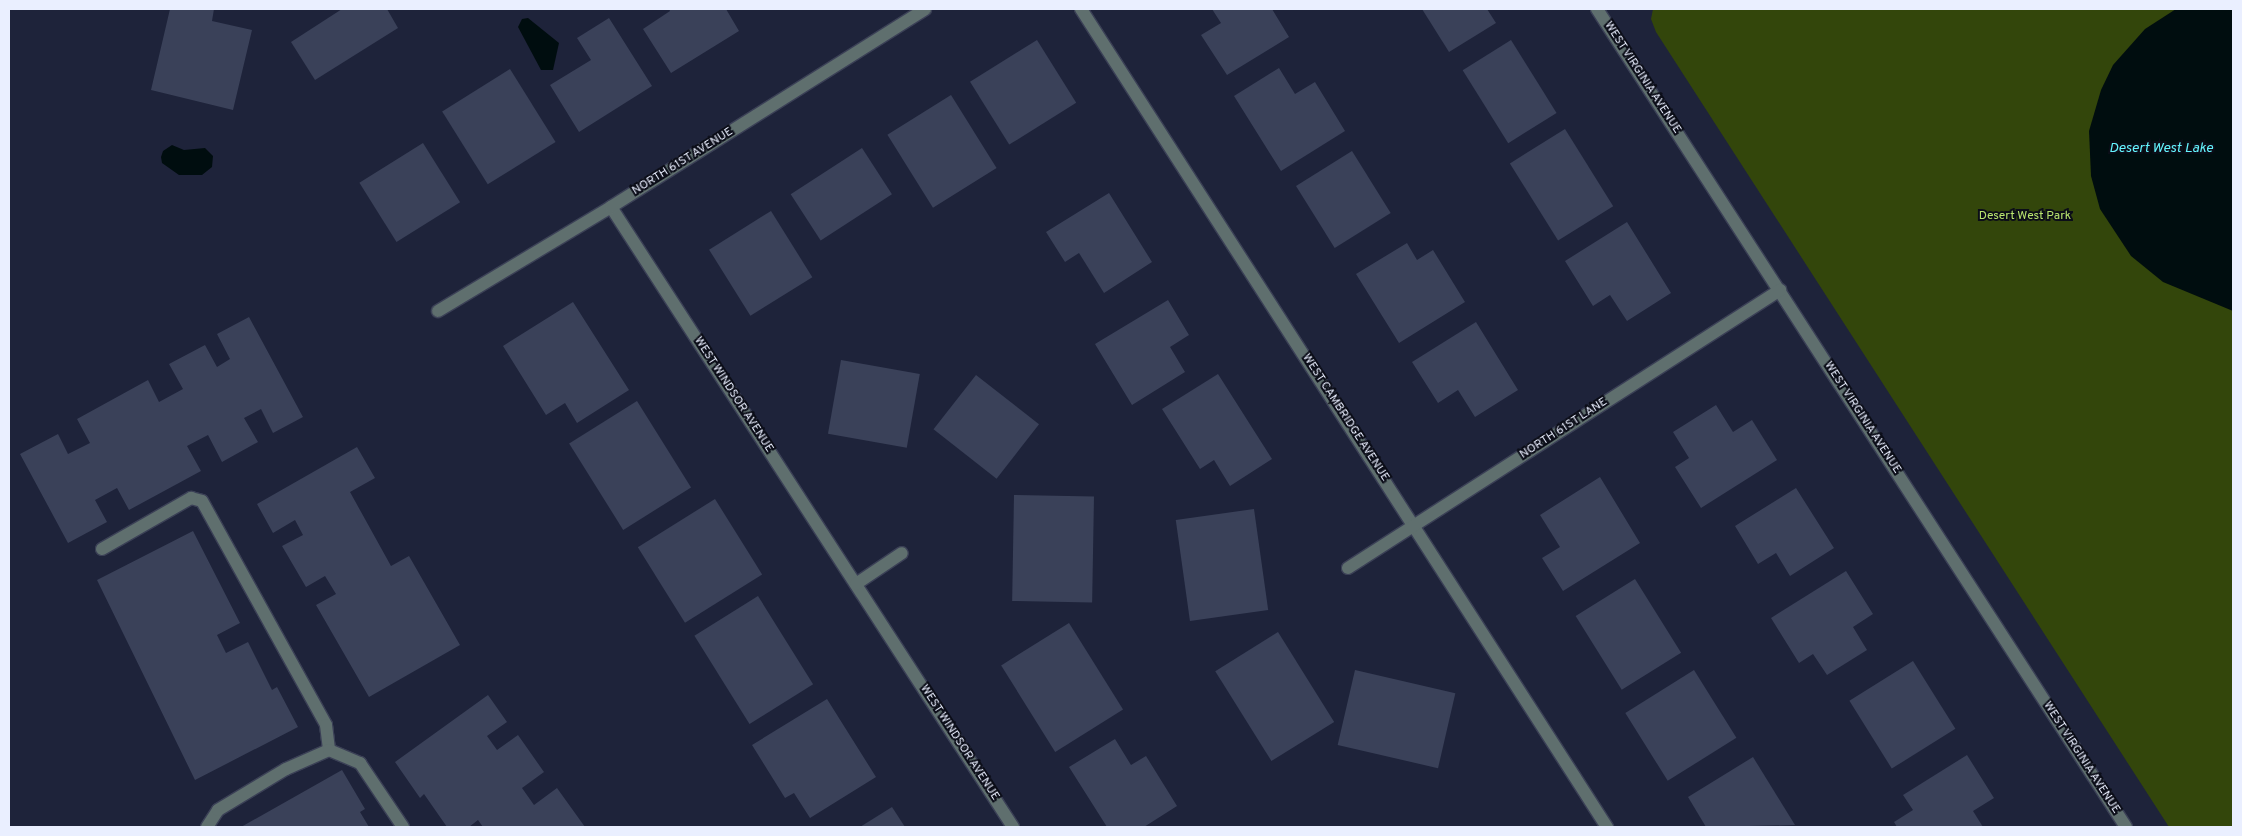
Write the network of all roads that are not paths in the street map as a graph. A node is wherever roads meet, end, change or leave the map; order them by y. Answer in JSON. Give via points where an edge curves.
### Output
{"nodes":[{"id":1,"x":925,"y":9,"type":"edge"},
{"id":2,"x":1081,"y":9,"type":"edge"},
{"id":3,"x":1597,"y":9,"type":"edge"},
{"id":4,"x":611,"y":207,"type":"junction"},
{"id":5,"x":1780,"y":290,"type":"junction"},
{"id":6,"x":438,"y":311,"type":"dead end"},
{"id":7,"x":1414,"y":525,"type":"junction"},
{"id":8,"x":102,"y":549,"type":"dead end"},
{"id":9,"x":902,"y":553,"type":"dead end"},
{"id":10,"x":1348,"y":568,"type":"dead end"},
{"id":11,"x":856,"y":584,"type":"junction"},
{"id":12,"x":329,"y":750,"type":"junction"},
{"id":13,"x":207,"y":827,"type":"edge"},
{"id":14,"x":404,"y":827,"type":"edge"},
{"id":15,"x":1013,"y":827,"type":"edge"},
{"id":16,"x":1607,"y":827,"type":"edge"},
{"id":17,"x":2126,"y":827,"type":"edge"}],
"edges":[{"from":1,"to":4,"type":"street","name":"NORTH 61ST AVENUE"},
{"from":2,"to":7,"type":"street","name":"WEST CAMBRIDGE AVENUE"},
{"from":3,"to":5,"type":"street","name":"WEST VIRGINIA AVENUE"},
{"from":4,"to":6,"type":"street","name":"NORTH 61ST AVENUE"},
{"from":4,"to":11,"type":"street","name":"WEST WINDSOR AVENUE"},
{"from":5,"to":7,"type":"street","name":"NORTH 61ST LANE"},
{"from":5,"to":17,"type":"street","name":"WEST VIRGINIA AVENUE"},
{"from":7,"to":10,"type":"street","name":"NORTH 61ST LANE"},
{"from":7,"to":16,"type":"street","name":"WEST CAMBRIDGE AVENUE"},
{"from":8,"to":12,"type":"street","via":[[191,498],[202,501],[326,725]]},
{"from":9,"to":11,"type":"street"},
{"from":11,"to":15,"type":"street","name":"WEST WINDSOR AVENUE"},
{"from":12,"to":13,"type":"street","via":[[286,769],[218,810]]},
{"from":12,"to":14,"type":"street","via":[[360,763]]}]}
